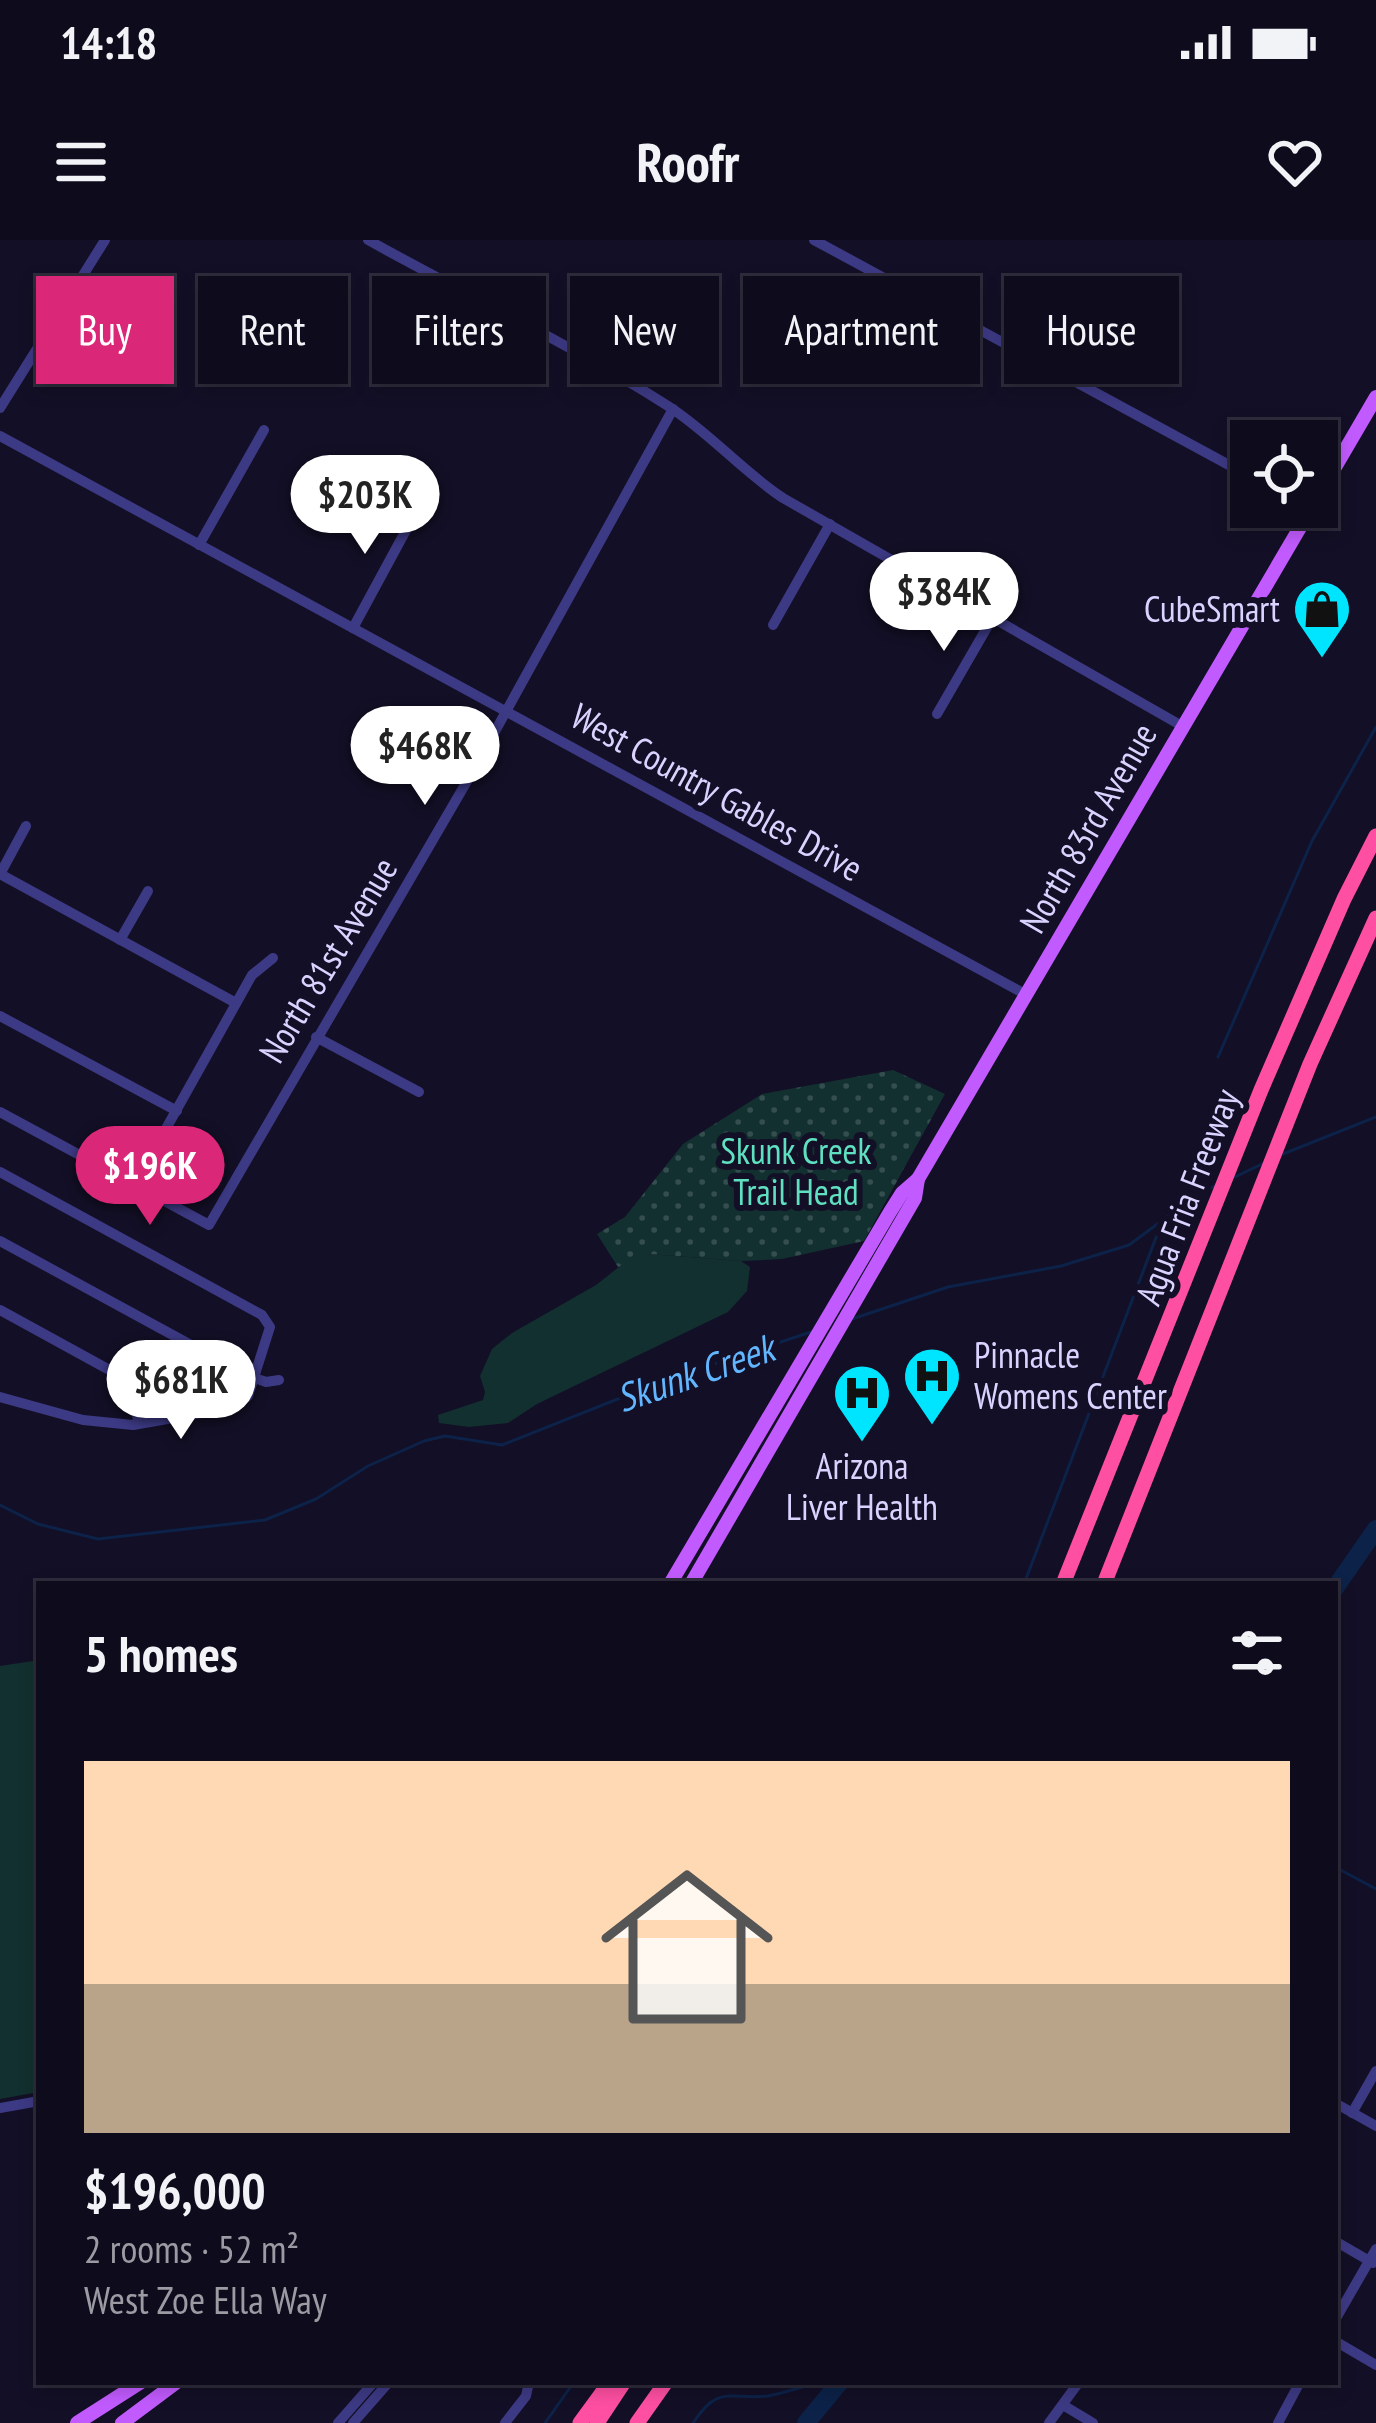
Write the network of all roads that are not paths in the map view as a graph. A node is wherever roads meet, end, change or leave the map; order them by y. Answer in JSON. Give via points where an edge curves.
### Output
{"nodes":[{"id":1,"x":105,"y":240,"type":"edge"},
{"id":2,"x":368,"y":240,"type":"edge"},
{"id":3,"x":814,"y":240,"type":"edge"},
{"id":4,"x":1376,"y":397,"type":"edge"},
{"id":5,"x":0,"y":408,"type":"edge"},
{"id":6,"x":673,"y":409,"type":"junction"},
{"id":7,"x":264,"y":430,"type":"dead end"},
{"id":8,"x":0,"y":436,"type":"edge"},
{"id":9,"x":1338,"y":461,"type":"edge"},
{"id":10,"x":1230,"y":466,"type":"edge"},
{"id":11,"x":418,"y":508,"type":"dead end"},
{"id":12,"x":830,"y":524,"type":"junction"},
{"id":13,"x":1298,"y":528,"type":"edge"},
{"id":14,"x":199,"y":544,"type":"junction"},
{"id":15,"x":992,"y":617,"type":"junction"},
{"id":16,"x":773,"y":625,"type":"dead end"},
{"id":17,"x":353,"y":628,"type":"junction"},
{"id":18,"x":507,"y":712,"type":"junction"},
{"id":19,"x":937,"y":714,"type":"dead end"},
{"id":20,"x":1182,"y":727,"type":"junction"},
{"id":21,"x":26,"y":826,"type":"dead end"},
{"id":22,"x":1376,"y":836,"type":"edge"},
{"id":23,"x":0,"y":874,"type":"edge"},
{"id":24,"x":148,"y":891,"type":"dead end"},
{"id":25,"x":1376,"y":918,"type":"edge"},
{"id":26,"x":120,"y":940,"type":"junction"},
{"id":27,"x":273,"y":958,"type":"dead end"},
{"id":28,"x":1025,"y":994,"type":"junction"},
{"id":29,"x":236,"y":1003,"type":"junction"},
{"id":30,"x":0,"y":1016,"type":"edge"},
{"id":31,"x":316,"y":1037,"type":"junction"},
{"id":32,"x":419,"y":1093,"type":"dead end"},
{"id":33,"x":177,"y":1111,"type":"junction"},
{"id":34,"x":0,"y":1112,"type":"edge"},
{"id":35,"x":149,"y":1160,"type":"dead end"},
{"id":36,"x":0,"y":1172,"type":"edge"},
{"id":37,"x":918,"y":1180,"type":"junction"},
{"id":38,"x":0,"y":1241,"type":"edge"},
{"id":39,"x":0,"y":1310,"type":"edge"},
{"id":40,"x":255,"y":1379,"type":"junction"},
{"id":41,"x":280,"y":1380,"type":"dead end"},
{"id":42,"x":0,"y":1397,"type":"edge"},
{"id":43,"x":138,"y":1424,"type":"junction"},
{"id":44,"x":672,"y":1581,"type":"edge"},
{"id":45,"x":693,"y":1581,"type":"edge"},
{"id":46,"x":1064,"y":1581,"type":"edge"},
{"id":47,"x":1105,"y":1581,"type":"edge"},
{"id":48,"x":1376,"y":2072,"type":"edge"},
{"id":49,"x":36,"y":2102,"type":"edge"},
{"id":50,"x":1338,"y":2105,"type":"edge"},
{"id":51,"x":0,"y":2108,"type":"edge"},
{"id":52,"x":1352,"y":2113,"type":"junction"},
{"id":53,"x":1376,"y":2126,"type":"edge"},
{"id":54,"x":1338,"y":2243,"type":"edge"},
{"id":55,"x":1374,"y":2258,"type":"edge"},
{"id":56,"x":1338,"y":2315,"type":"edge"},
{"id":57,"x":1338,"y":2343,"type":"edge"},
{"id":58,"x":1376,"y":2365,"type":"edge"},
{"id":59,"x":137,"y":2385,"type":"edge"},
{"id":60,"x":173,"y":2385,"type":"edge"},
{"id":61,"x":371,"y":2385,"type":"edge"},
{"id":62,"x":386,"y":2385,"type":"edge"},
{"id":63,"x":528,"y":2385,"type":"edge"},
{"id":64,"x":608,"y":2385,"type":"edge"},
{"id":65,"x":622,"y":2385,"type":"edge"},
{"id":66,"x":665,"y":2385,"type":"edge"},
{"id":67,"x":1077,"y":2385,"type":"edge"},
{"id":68,"x":1298,"y":2385,"type":"edge"},
{"id":69,"x":1063,"y":2405,"type":"junction"},
{"id":70,"x":77,"y":2423,"type":"edge"},
{"id":71,"x":122,"y":2423,"type":"edge"},
{"id":72,"x":338,"y":2423,"type":"edge"},
{"id":73,"x":353,"y":2423,"type":"edge"},
{"id":74,"x":506,"y":2423,"type":"edge"},
{"id":75,"x":580,"y":2423,"type":"edge"},
{"id":76,"x":596,"y":2423,"type":"edge"},
{"id":77,"x":637,"y":2423,"type":"edge"},
{"id":78,"x":1049,"y":2423,"type":"edge"},
{"id":79,"x":1093,"y":2423,"type":"edge"},
{"id":80,"x":1278,"y":2423,"type":"edge"}],
"edges":[{"from":1,"to":5,"type":"street"},
{"from":2,"to":6,"type":"street"},
{"from":3,"to":10,"type":"street"},
{"from":4,"to":9,"type":"main road","name":"North 83rd Avenue"},
{"from":6,"to":12,"type":"street","via":[[754,478]]},
{"from":6,"to":18,"type":"street","name":"North 81st Avenue"},
{"from":7,"to":14,"type":"street"},
{"from":8,"to":14,"type":"street","name":"West Country Gables Drive"},
{"from":11,"to":17,"type":"street"},
{"from":12,"to":15,"type":"street"},
{"from":12,"to":16,"type":"street"},
{"from":13,"to":20,"type":"main road","name":"North 83rd Avenue"},
{"from":14,"to":17,"type":"street","name":"West Country Gables Drive"},
{"from":15,"to":19,"type":"street"},
{"from":15,"to":20,"type":"street"},
{"from":17,"to":18,"type":"street","name":"West Country Gables Drive"},
{"from":18,"to":28,"type":"street","name":"West Country Gables Drive"},
{"from":18,"to":31,"type":"street","name":"North 81st Avenue"},
{"from":20,"to":28,"type":"main road","name":"North 83rd Avenue"},
{"from":21,"to":23,"type":"street"},
{"from":22,"to":46,"type":"highway","name":"Agua Fria Freeway","via":[[1261,1090]]},
{"from":23,"to":26,"type":"street"},
{"from":24,"to":26,"type":"street"},
{"from":25,"to":47,"type":"highway","name":"Agua Fria Freeway"},
{"from":26,"to":29,"type":"street"},
{"from":27,"to":29,"type":"street"},
{"from":28,"to":37,"type":"main road","name":"North 83rd Avenue"},
{"from":29,"to":33,"type":"street"},
{"from":30,"to":33,"type":"street"},
{"from":31,"to":32,"type":"street"},
{"from":31,"to":34,"type":"street","name":"North 81st Avenue","via":[[209,1225]]},
{"from":33,"to":35,"type":"street"},
{"from":36,"to":40,"type":"street","via":[[269,1323]]},
{"from":37,"to":44,"type":"main road","name":"North 83rd Avenue","via":[[890,1212]]},
{"from":37,"to":45,"type":"main road","name":"North 83rd Avenue"},
{"from":38,"to":40,"type":"street"},
{"from":39,"to":43,"type":"street","via":[[135,1384]]},
{"from":40,"to":41,"type":"street"},
{"from":40,"to":43,"type":"street","via":[[238,1405]]},
{"from":42,"to":43,"type":"street","via":[[83,1420]]},
{"from":48,"to":52,"type":"street"},
{"from":49,"to":51,"type":"street"},
{"from":50,"to":52,"type":"street"},
{"from":52,"to":53,"type":"street"},
{"from":54,"to":55,"type":"street"},
{"from":55,"to":56,"type":"street"},
{"from":57,"to":58,"type":"street"},
{"from":59,"to":70,"type":"main road"},
{"from":60,"to":71,"type":"main road"},
{"from":61,"to":72,"type":"street"},
{"from":62,"to":73,"type":"street"},
{"from":63,"to":74,"type":"street"},
{"from":64,"to":75,"type":"highway"},
{"from":65,"to":76,"type":"highway"},
{"from":66,"to":77,"type":"highway"},
{"from":67,"to":69,"type":"street"},
{"from":68,"to":80,"type":"street"},
{"from":69,"to":78,"type":"street"},
{"from":69,"to":79,"type":"street"}]}
